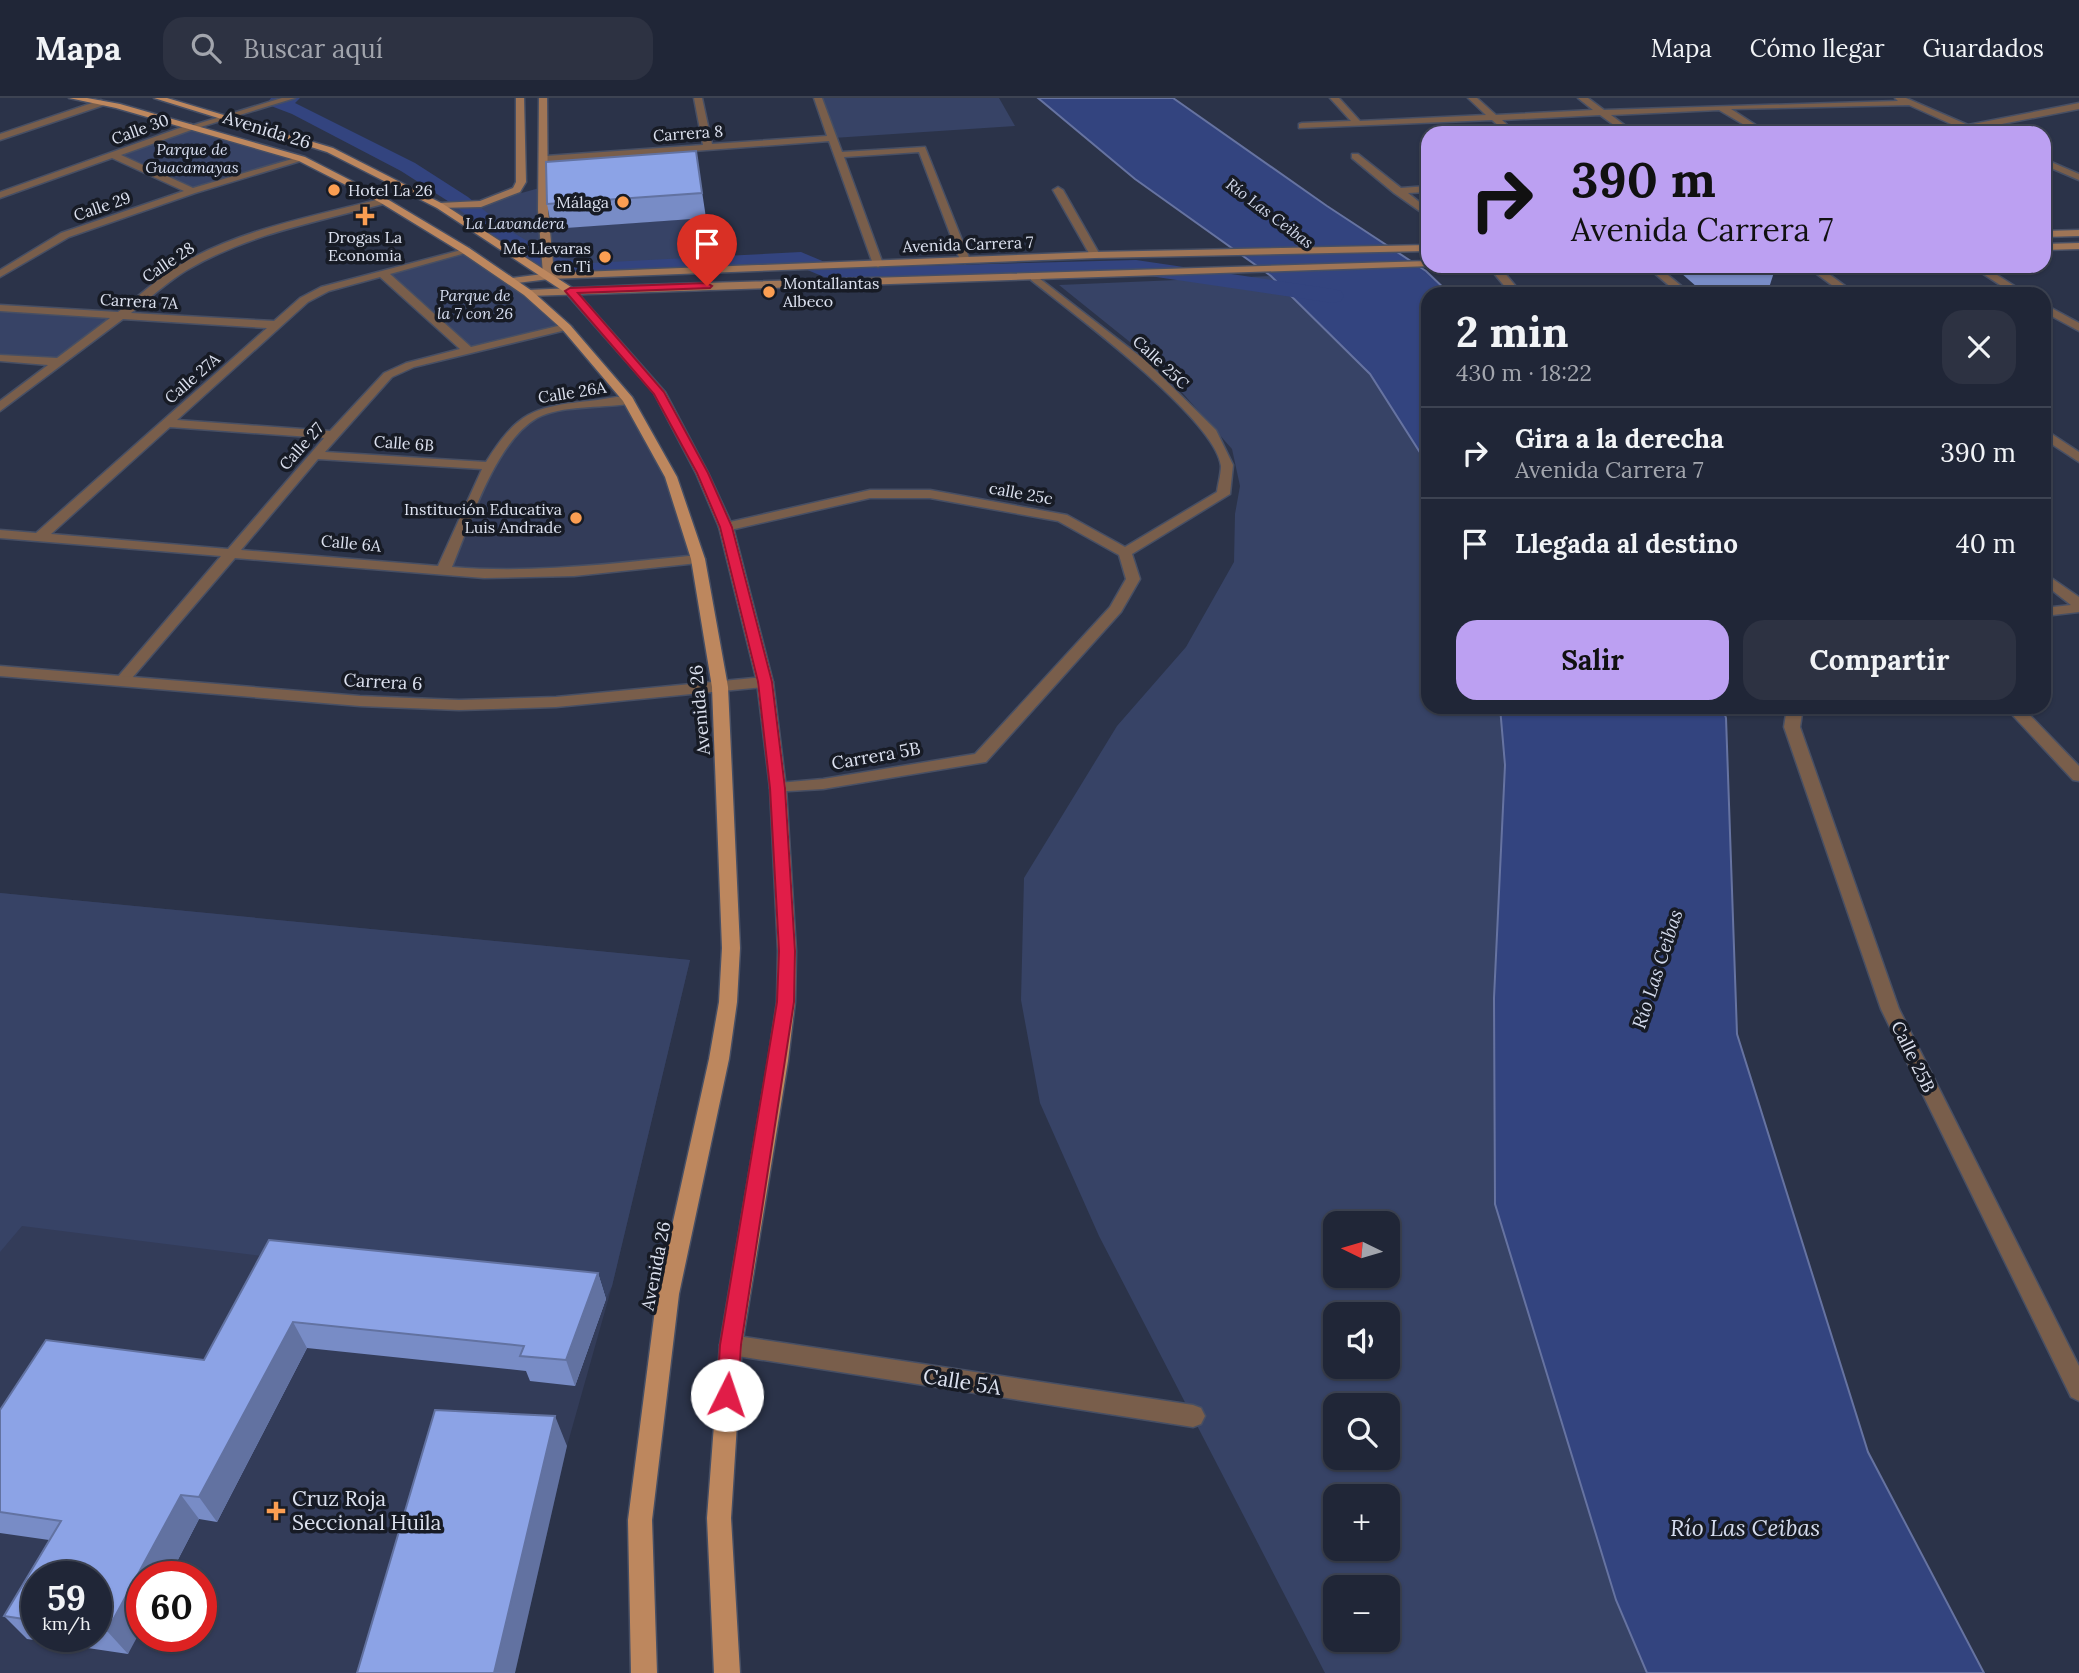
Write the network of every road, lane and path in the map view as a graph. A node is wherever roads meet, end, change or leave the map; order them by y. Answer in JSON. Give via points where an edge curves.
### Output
{"nodes":[{"id":1,"x":73,"y":98,"type":"edge"},
{"id":2,"x":158,"y":98,"type":"edge"},
{"id":3,"x":291,"y":98,"type":"edge"},
{"id":4,"x":520,"y":98,"type":"edge"},
{"id":5,"x":543,"y":98,"type":"edge"},
{"id":6,"x":698,"y":98,"type":"edge"},
{"id":7,"x":818,"y":98,"type":"edge"},
{"id":8,"x":1334,"y":98,"type":"edge"},
{"id":9,"x":1472,"y":98,"type":"edge"},
{"id":10,"x":1582,"y":98,"type":"edge"},
{"id":11,"x":1706,"y":98,"type":"edge"},
{"id":12,"x":1903,"y":100,"type":"edge"},
{"id":13,"x":101,"y":103,"type":"junction"},
{"id":14,"x":2079,"y":106,"type":"edge"},
{"id":15,"x":1720,"y":107,"type":"junction"},
{"id":16,"x":1602,"y":113,"type":"junction"},
{"id":17,"x":224,"y":117,"type":"junction"},
{"id":18,"x":1493,"y":117,"type":"junction"},
{"id":19,"x":1358,"y":124,"type":"junction"},
{"id":20,"x":1301,"y":126,"type":"dead end"},
{"id":21,"x":1504,"y":126,"type":"edge"},
{"id":22,"x":1621,"y":126,"type":"edge"},
{"id":23,"x":1752,"y":126,"type":"edge"},
{"id":24,"x":1963,"y":126,"type":"edge"},
{"id":25,"x":1978,"y":126,"type":"edge"},
{"id":26,"x":191,"y":127,"type":"junction"},
{"id":27,"x":0,"y":137,"type":"edge"},
{"id":28,"x":832,"y":138,"type":"junction"},
{"id":29,"x":708,"y":147,"type":"junction"},
{"id":30,"x":113,"y":155,"type":"junction"},
{"id":31,"x":839,"y":155,"type":"junction"},
{"id":32,"x":1355,"y":156,"type":"dead end"},
{"id":33,"x":302,"y":159,"type":"junction"},
{"id":34,"x":545,"y":159,"type":"junction"},
{"id":35,"x":2051,"y":165,"type":"edge"},
{"id":36,"x":2079,"y":177,"type":"edge"},
{"id":37,"x":1421,"y":189,"type":"edge"},
{"id":38,"x":1058,"y":190,"type":"dead end"},
{"id":39,"x":192,"y":191,"type":"junction"},
{"id":40,"x":1397,"y":191,"type":"junction"},
{"id":41,"x":0,"y":195,"type":"edge"},
{"id":42,"x":384,"y":201,"type":"junction"},
{"id":43,"x":440,"y":206,"type":"junction"},
{"id":44,"x":1421,"y":209,"type":"edge"},
{"id":45,"x":2079,"y":233,"type":"edge"},
{"id":46,"x":2051,"y":234,"type":"edge"},
{"id":47,"x":2079,"y":246,"type":"edge"},
{"id":48,"x":1421,"y":247,"type":"edge"},
{"id":49,"x":2051,"y":247,"type":"edge"},
{"id":50,"x":465,"y":250,"type":"junction"},
{"id":51,"x":1095,"y":255,"type":"junction"},
{"id":52,"x":965,"y":260,"type":"junction"},
{"id":53,"x":878,"y":264,"type":"junction"},
{"id":54,"x":1421,"y":264,"type":"edge"},
{"id":55,"x":382,"y":273,"type":"junction"},
{"id":56,"x":1499,"y":273,"type":"edge"},
{"id":57,"x":1660,"y":273,"type":"edge"},
{"id":58,"x":1821,"y":273,"type":"edge"},
{"id":59,"x":1988,"y":273,"type":"edge"},
{"id":60,"x":0,"y":274,"type":"edge"},
{"id":61,"x":549,"y":276,"type":"junction"},
{"id":62,"x":1035,"y":278,"type":"junction"},
{"id":63,"x":509,"y":281,"type":"junction"},
{"id":64,"x":1511,"y":287,"type":"edge"},
{"id":65,"x":1677,"y":287,"type":"edge"},
{"id":66,"x":1841,"y":287,"type":"edge"},
{"id":67,"x":2010,"y":287,"type":"edge"},
{"id":68,"x":570,"y":291,"type":"junction"},
{"id":69,"x":528,"y":293,"type":"junction"},
{"id":70,"x":0,"y":308,"type":"edge"},
{"id":71,"x":2051,"y":311,"type":"edge"},
{"id":72,"x":119,"y":316,"type":"junction"},
{"id":73,"x":2067,"y":321,"type":"junction"},
{"id":74,"x":277,"y":324,"type":"junction"},
{"id":75,"x":2051,"y":324,"type":"edge"},
{"id":76,"x":566,"y":327,"type":"junction"},
{"id":77,"x":2079,"y":328,"type":"edge"},
{"id":78,"x":468,"y":350,"type":"junction"},
{"id":79,"x":0,"y":358,"type":"edge"},
{"id":80,"x":59,"y":362,"type":"junction"},
{"id":81,"x":628,"y":400,"type":"junction"},
{"id":82,"x":0,"y":407,"type":"edge"},
{"id":83,"x":165,"y":423,"type":"junction"},
{"id":84,"x":334,"y":435,"type":"junction"},
{"id":85,"x":2051,"y":438,"type":"edge"},
{"id":86,"x":316,"y":455,"type":"junction"},
{"id":87,"x":2079,"y":458,"type":"edge"},
{"id":88,"x":490,"y":466,"type":"junction"},
{"id":89,"x":726,"y":527,"type":"junction"},
{"id":90,"x":0,"y":534,"type":"edge"},
{"id":91,"x":41,"y":536,"type":"junction"},
{"id":92,"x":233,"y":551,"type":"junction"},
{"id":93,"x":1125,"y":553,"type":"junction"},
{"id":94,"x":698,"y":559,"type":"junction"},
{"id":95,"x":444,"y":569,"type":"junction"},
{"id":96,"x":2051,"y":583,"type":"edge"},
{"id":97,"x":2079,"y":606,"type":"edge"},
{"id":98,"x":2051,"y":611,"type":"edge"},
{"id":99,"x":0,"y":671,"type":"edge"},
{"id":100,"x":121,"y":682,"type":"junction"},
{"id":101,"x":765,"y":682,"type":"junction"},
{"id":102,"x":720,"y":687,"type":"junction"},
{"id":103,"x":1794,"y":714,"type":"edge"},
{"id":104,"x":2020,"y":714,"type":"edge"},
{"id":105,"x":2079,"y":776,"type":"edge"},
{"id":106,"x":778,"y":788,"type":"junction"},
{"id":107,"x":731,"y":1345,"type":"junction"},
{"id":108,"x":2079,"y":1390,"type":"edge"},
{"id":109,"x":1193,"y":1416,"type":"dead end"},
{"id":110,"x":644,"y":1673,"type":"edge"},
{"id":111,"x":727,"y":1673,"type":"edge"}],
"edges":[{"from":1,"to":13,"type":"main road","name":"Avenida 26"},
{"from":2,"to":17,"type":"main road","name":"Avenida 26"},
{"from":3,"to":17,"type":"street","name":"Calle 30"},
{"from":4,"to":43,"type":"main road","via":[[521,182],[517,190],[481,204]]},
{"from":5,"to":34,"type":"main road"},
{"from":6,"to":29,"type":"street"},
{"from":7,"to":28,"type":"street"},
{"from":8,"to":19,"type":"street"},
{"from":9,"to":18,"type":"street"},
{"from":10,"to":16,"type":"street"},
{"from":11,"to":15,"type":"street"},
{"from":12,"to":15,"type":"street"},
{"from":12,"to":24,"type":"street"},
{"from":13,"to":26,"type":"main road","name":"Avenida 26"},
{"from":13,"to":27,"type":"street"},
{"from":14,"to":25,"type":"street"},
{"from":15,"to":16,"type":"street"},
{"from":15,"to":23,"type":"street"},
{"from":16,"to":18,"type":"street"},
{"from":16,"to":22,"type":"street"},
{"from":17,"to":26,"type":"street","name":"Calle 30"},
{"from":17,"to":43,"type":"main road","name":"Avenida 26","via":[[330,150]]},
{"from":18,"to":19,"type":"street"},
{"from":18,"to":21,"type":"street"},
{"from":19,"to":20,"type":"street"},
{"from":26,"to":30,"type":"street","name":"Calle 30"},
{"from":26,"to":33,"type":"main road","name":"Avenida 26"},
{"from":28,"to":29,"type":"street","name":"Carrera 8"},
{"from":28,"to":31,"type":"street"},
{"from":29,"to":34,"type":"street","name":"Carrera 8"},
{"from":30,"to":39,"type":"street"},
{"from":30,"to":41,"type":"street","name":"Calle 30"},
{"from":31,"to":52,"type":"street","via":[[922,149]]},
{"from":31,"to":53,"type":"street"},
{"from":32,"to":40,"type":"street"},
{"from":33,"to":39,"type":"street","name":"Calle 29"},
{"from":33,"to":42,"type":"main road","name":"Avenida 26"},
{"from":34,"to":61,"type":"main road","via":[[543,229]]},
{"from":35,"to":36,"type":"street"},
{"from":37,"to":40,"type":"street"},
{"from":38,"to":51,"type":"street"},
{"from":39,"to":60,"type":"street","name":"Calle 29","via":[[65,235]]},
{"from":40,"to":44,"type":"street"},
{"from":42,"to":50,"type":"main road","name":"Avenida 26"},
{"from":42,"to":72,"type":"street","name":"Calle 28","via":[[205,255]]},
{"from":43,"to":61,"type":"main road","name":"Avenida 26"},
{"from":45,"to":46,"type":"main road"},
{"from":47,"to":49,"type":"main road"},
{"from":48,"to":51,"type":"main road","name":"Avenida Carrera 7"},
{"from":50,"to":55,"type":"street","name":"Calle 27A"},
{"from":50,"to":63,"type":"main road","name":"Avenida 26"},
{"from":51,"to":52,"type":"main road","name":"Avenida Carrera 7"},
{"from":52,"to":53,"type":"main road","name":"Avenida Carrera 7"},
{"from":53,"to":61,"type":"main road","name":"Avenida Carrera 7"},
{"from":54,"to":62,"type":"main road","name":"Avenida Carrera 7"},
{"from":55,"to":74,"type":"street","name":"Calle 27A","via":[[325,289]]},
{"from":55,"to":78,"type":"street"},
{"from":56,"to":64,"type":"street"},
{"from":57,"to":65,"type":"street"},
{"from":58,"to":66,"type":"street"},
{"from":59,"to":67,"type":"street"},
{"from":61,"to":63,"type":"main road","name":"Avenida Carrera 7"},
{"from":61,"to":68,"type":"main road","name":"Avenida 26"},
{"from":62,"to":68,"type":"main road","name":"Avenida Carrera 7"},
{"from":62,"to":93,"type":"street","name":"Calle 25C","via":[[1142,363],[1212,433],[1227,465],[1223,494]]},
{"from":63,"to":69,"type":"main road","name":"Avenida 26"},
{"from":68,"to":69,"type":"main road","name":"Avenida Carrera 7"},
{"from":68,"to":89,"type":"main road","name":"Avenida 26","via":[[659,392]]},
{"from":69,"to":76,"type":"main road","name":"Avenida 26"},
{"from":70,"to":72,"type":"street","name":"Carrera 7A"},
{"from":71,"to":73,"type":"street"},
{"from":72,"to":74,"type":"street","name":"Carrera 7A"},
{"from":72,"to":80,"type":"street","name":"Calle 28"},
{"from":73,"to":75,"type":"street"},
{"from":73,"to":77,"type":"street"},
{"from":74,"to":83,"type":"street","name":"Calle 27A"},
{"from":76,"to":78,"type":"street","name":"Calle 27"},
{"from":76,"to":81,"type":"main road","name":"Avenida 26"},
{"from":78,"to":84,"type":"street","name":"Calle 27","via":[[388,375]]},
{"from":79,"to":80,"type":"street"},
{"from":80,"to":82,"type":"street","name":"Calle 28"},
{"from":81,"to":88,"type":"street","name":"Calle 26A","via":[[532,416]]},
{"from":81,"to":94,"type":"main road","name":"Avenida 26","via":[[671,477]]},
{"from":83,"to":84,"type":"street"},
{"from":83,"to":91,"type":"street","name":"Calle 27A"},
{"from":84,"to":86,"type":"street","name":"Calle 27"},
{"from":85,"to":87,"type":"street"},
{"from":86,"to":88,"type":"street","name":"Calle 6B"},
{"from":86,"to":92,"type":"street","name":"Calle 27"},
{"from":88,"to":95,"type":"street","name":"Calle 26A"},
{"from":89,"to":93,"type":"street","name":"calle 25c","via":[[870,494],[930,494],[1062,518]]},
{"from":89,"to":101,"type":"main road","name":"Avenida 26"},
{"from":90,"to":91,"type":"street","name":"Calle 6A"},
{"from":91,"to":92,"type":"street","name":"Calle 6A"},
{"from":92,"to":95,"type":"street","name":"Calle 6A"},
{"from":92,"to":100,"type":"street","name":"Calle 27"},
{"from":93,"to":106,"type":"street","name":"Carrera 5B","via":[[1133,579],[1116,609],[980,758]]},
{"from":94,"to":95,"type":"street","name":"Calle 6A","via":[[574,572],[484,574]]},
{"from":94,"to":102,"type":"main road","name":"Avenida 26"},
{"from":96,"to":97,"type":"street"},
{"from":97,"to":98,"type":"street"},
{"from":99,"to":100,"type":"street","name":"Carrera 6"},
{"from":100,"to":102,"type":"street","name":"Carrera 6","via":[[459,705],[556,702]]},
{"from":101,"to":102,"type":"street","name":"Carrera 6"},
{"from":101,"to":106,"type":"main road","name":"Avenida 26"},
{"from":102,"to":110,"type":"main road","name":"Avenida 26","via":[[731,948],[728,1002],[668,1294],[640,1520]]},
{"from":103,"to":108,"type":"street","name":"Calle 25B","via":[[1792,727],[1890,1009]]},
{"from":104,"to":105,"type":"street"},
{"from":106,"to":107,"type":"main road","name":"Avenida 26","via":[[786,1002]]},
{"from":107,"to":109,"type":"street","name":"Calle 5A"},
{"from":107,"to":111,"type":"main road","name":"Avenida 26","via":[[719,1518]]}]}
